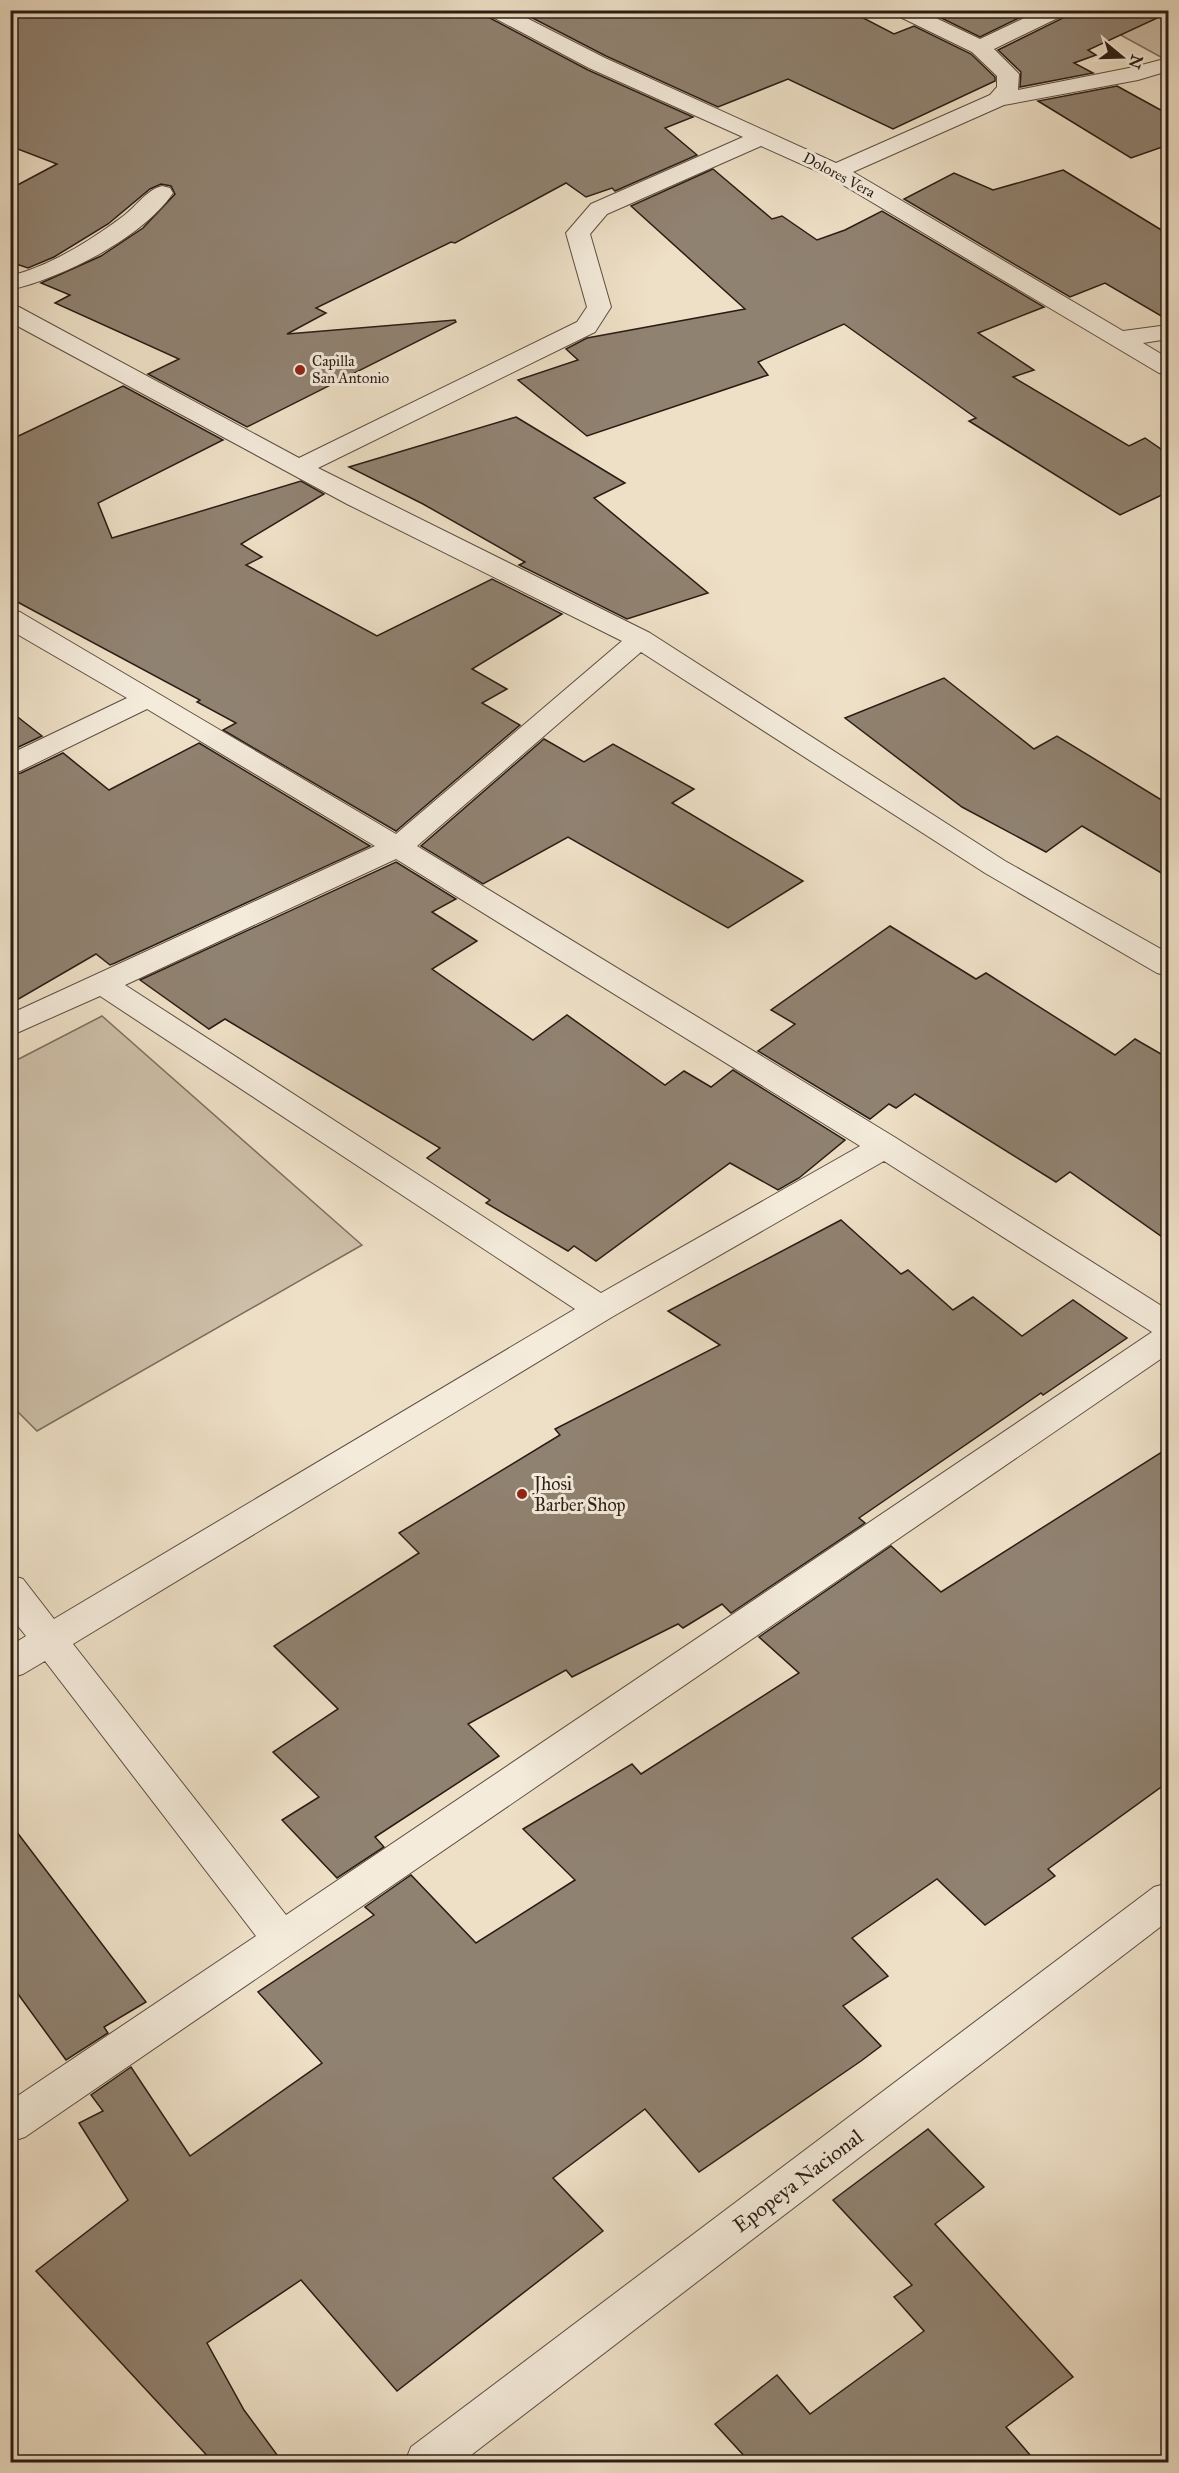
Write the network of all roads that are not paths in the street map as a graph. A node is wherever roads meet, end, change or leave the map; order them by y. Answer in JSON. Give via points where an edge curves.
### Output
{"nodes":[{"id":1,"x":494,"y":10,"type":"edge"},
{"id":2,"x":901,"y":10,"type":"edge"},
{"id":3,"x":1059,"y":10,"type":"edge"},
{"id":4,"x":980,"y":47,"type":"junction"},
{"id":5,"x":1168,"y":64,"type":"edge"},
{"id":6,"x":1138,"y":73,"type":"junction"},
{"id":7,"x":1158,"y":85,"type":"dead end"},
{"id":8,"x":998,"y":100,"type":"junction"},
{"id":9,"x":762,"y":137,"type":"junction"},
{"id":10,"x":836,"y":171,"type":"junction"},
{"id":11,"x":162,"y":193,"type":"dead end"},
{"id":12,"x":10,"y":283,"type":"edge"},
{"id":13,"x":10,"y":312,"type":"edge"},
{"id":14,"x":1168,"y":332,"type":"edge"},
{"id":15,"x":1121,"y":339,"type":"junction"},
{"id":16,"x":1168,"y":368,"type":"edge"},
{"id":17,"x":298,"y":468,"type":"junction"},
{"id":18,"x":10,"y":618,"type":"edge"},
{"id":19,"x":640,"y":639,"type":"junction"},
{"id":20,"x":148,"y":698,"type":"junction"},
{"id":21,"x":10,"y":765,"type":"edge"},
{"id":22,"x":399,"y":846,"type":"junction"},
{"id":23,"x":1168,"y":966,"type":"edge"},
{"id":24,"x":103,"y":984,"type":"junction"},
{"id":25,"x":10,"y":1026,"type":"edge"},
{"id":26,"x":885,"y":1146,"type":"junction"},
{"id":27,"x":600,"y":1309,"type":"junction"},
{"id":28,"x":1168,"y":1326,"type":"edge"},
{"id":29,"x":1168,"y":1338,"type":"edge"},
{"id":30,"x":10,"y":1589,"type":"edge"},
{"id":31,"x":51,"y":1640,"type":"junction"},
{"id":32,"x":10,"y":1664,"type":"edge"},
{"id":33,"x":1168,"y":1899,"type":"edge"},
{"id":34,"x":282,"y":1940,"type":"junction"},
{"id":35,"x":10,"y":2124,"type":"edge"},
{"id":36,"x":427,"y":2463,"type":"edge"}],
"edges":[{"from":1,"to":9,"type":"street","name":"Dolores Vera","via":[[597,63]]},
{"from":2,"to":4,"type":"street"},
{"from":3,"to":4,"type":"street"},
{"from":4,"to":8,"type":"street","via":[[1008,74],[1008,88]]},
{"from":5,"to":6,"type":"street"},
{"from":6,"to":7,"type":"street"},
{"from":6,"to":8,"type":"street"},
{"from":8,"to":10,"type":"street"},
{"from":9,"to":10,"type":"street","name":"Dolores Vera"},
{"from":9,"to":17,"type":"street","via":[[599,209],[578,233],[599,307],[586,327]]},
{"from":10,"to":15,"type":"street","name":"Dolores Vera"},
{"from":11,"to":12,"type":"street","via":[[131,222],[63,264]]},
{"from":13,"to":17,"type":"street"},
{"from":14,"to":15,"type":"street"},
{"from":15,"to":16,"type":"street","name":"Dolores Vera"},
{"from":17,"to":19,"type":"street"},
{"from":18,"to":20,"type":"street"},
{"from":19,"to":22,"type":"street"},
{"from":19,"to":23,"type":"street","via":[[995,867]]},
{"from":20,"to":21,"type":"street"},
{"from":20,"to":22,"type":"street"},
{"from":22,"to":24,"type":"street"},
{"from":22,"to":26,"type":"street"},
{"from":24,"to":25,"type":"street"},
{"from":24,"to":27,"type":"street"},
{"from":26,"to":27,"type":"street"},
{"from":26,"to":28,"type":"street"},
{"from":27,"to":31,"type":"street"},
{"from":29,"to":34,"type":"street"},
{"from":30,"to":31,"type":"street"},
{"from":31,"to":32,"type":"street"},
{"from":31,"to":34,"type":"street"},
{"from":33,"to":36,"type":"street","name":"Epopeya Nacional"},
{"from":34,"to":35,"type":"street"}]}
